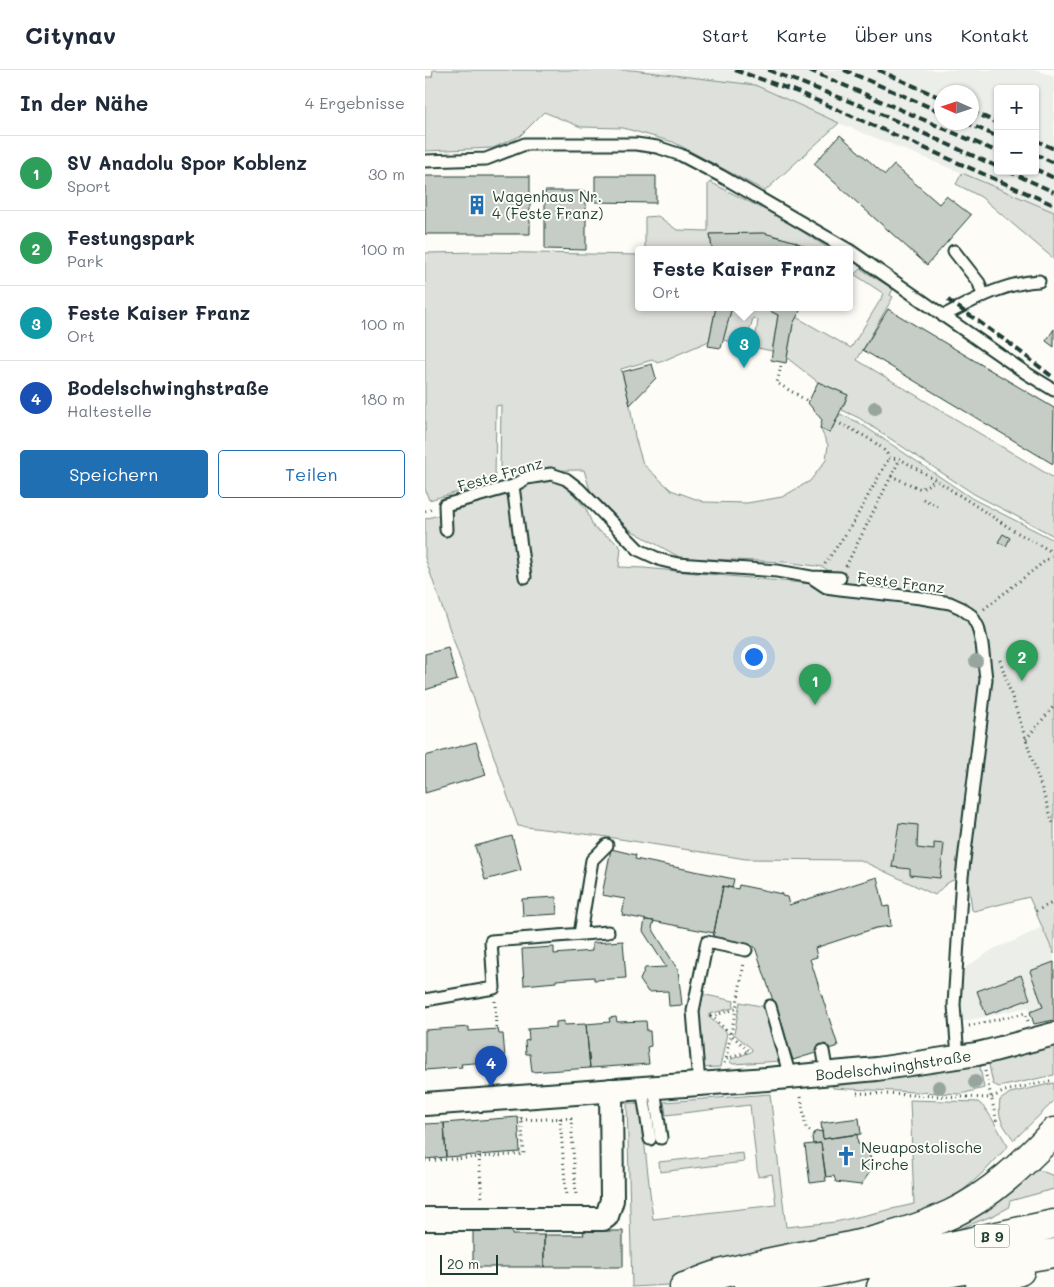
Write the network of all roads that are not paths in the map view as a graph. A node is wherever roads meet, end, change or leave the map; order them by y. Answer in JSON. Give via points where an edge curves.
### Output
{"nodes":[{"id":1,"x":425,"y":161,"type":"edge"},
{"id":2,"x":841,"y":246,"type":"edge"},
{"id":3,"x":954,"y":251,"type":"dead end"},
{"id":4,"x":853,"y":253,"type":"edge"},
{"id":5,"x":1039,"y":281,"type":"dead end"},
{"id":6,"x":983,"y":296,"type":"junction"},
{"id":7,"x":943,"y":316,"type":"junction"},
{"id":8,"x":1054,"y":390,"type":"edge"},
{"id":9,"x":513,"y":486,"type":"junction"},
{"id":10,"x":446,"y":530,"type":"dead end"},
{"id":11,"x":525,"y":577,"type":"dead end"},
{"id":12,"x":811,"y":577,"type":"junction"},
{"id":13,"x":840,"y":578,"type":"road end"},
{"id":14,"x":607,"y":845,"type":"dead end"},
{"id":15,"x":608,"y":932,"type":"dead end"},
{"id":16,"x":580,"y":934,"type":"junction"},
{"id":17,"x":747,"y":950,"type":"road end"},
{"id":18,"x":425,"y":1000,"type":"edge"},
{"id":19,"x":769,"y":1006,"type":"dead end"},
{"id":20,"x":1054,"y":1034,"type":"edge"},
{"id":21,"x":823,"y":1051,"type":"dead end"},
{"id":22,"x":974,"y":1054,"type":"junction"},
{"id":23,"x":827,"y":1074,"type":"junction"},
{"id":24,"x":788,"y":1077,"type":"junction"},
{"id":25,"x":699,"y":1084,"type":"junction"},
{"id":26,"x":648,"y":1088,"type":"junction"},
{"id":27,"x":611,"y":1090,"type":"junction"},
{"id":28,"x":425,"y":1104,"type":"edge"},
{"id":29,"x":1054,"y":1132,"type":"edge"},
{"id":30,"x":655,"y":1138,"type":"dead end"},
{"id":31,"x":425,"y":1219,"type":"edge"},
{"id":32,"x":1054,"y":1224,"type":"edge"},
{"id":33,"x":1054,"y":1254,"type":"edge"},
{"id":34,"x":685,"y":1287,"type":"edge"},
{"id":35,"x":748,"y":1287,"type":"edge"},
{"id":36,"x":881,"y":1287,"type":"edge"},
{"id":37,"x":980,"y":1287,"type":"edge"}],
"edges":[{"from":1,"to":2,"type":"lane","via":[[486,159],[525,144],[636,144],[657,147],[681,155],[721,176]]},
{"from":3,"to":6,"type":"lane","via":[[979,283]]},
{"from":4,"to":7,"type":"lane"},
{"from":5,"to":6,"type":"lane","via":[[999,289]]},
{"from":6,"to":7,"type":"lane"},
{"from":7,"to":8,"type":"lane"},
{"from":9,"to":10,"type":"lane","name":"Feste Franz","via":[[445,505]]},
{"from":9,"to":11,"type":"lane"},
{"from":9,"to":12,"type":"lane","name":"Feste Franz","via":[[527,478],[551,474],[566,478],[639,550],[661,560]]},
{"from":12,"to":13,"type":"lane"},
{"from":12,"to":22,"type":"lane","name":"Feste Franz","via":[[826,587],[839,590],[950,603],[971,616],[978,627],[986,679],[962,877],[963,946],[954,1006]]},
{"from":14,"to":16,"type":"lane","via":[[591,860]]},
{"from":15,"to":16,"type":"lane"},
{"from":16,"to":18,"type":"lane","via":[[491,941],[494,988]]},
{"from":17,"to":25,"type":"lane","via":[[707,942],[693,1011]]},
{"from":19,"to":24,"type":"lane"},
{"from":20,"to":22,"type":"street","name":"Bodelschwinghstraße"},
{"from":21,"to":23,"type":"lane"},
{"from":22,"to":23,"type":"street","name":"Bodelschwinghstraße"},
{"from":23,"to":24,"type":"street","name":"Bodelschwinghstraße"},
{"from":24,"to":25,"type":"street","name":"Bodelschwinghstraße"},
{"from":25,"to":26,"type":"street","name":"Bodelschwinghstraße"},
{"from":26,"to":27,"type":"street","name":"Bodelschwinghstraße"},
{"from":26,"to":30,"type":"lane"},
{"from":27,"to":28,"type":"street","name":"Bodelschwinghstraße"},
{"from":27,"to":31,"type":"street","via":[[612,1200],[603,1219]]},
{"from":29,"to":34,"type":"highway","via":[[995,1186],[939,1219],[891,1236],[719,1274]]},
{"from":32,"to":35,"type":"highway","number":"B 9"},
{"from":33,"to":36,"type":"highway","number":"B 9"},
{"from":33,"to":37,"type":"highway"}]}
